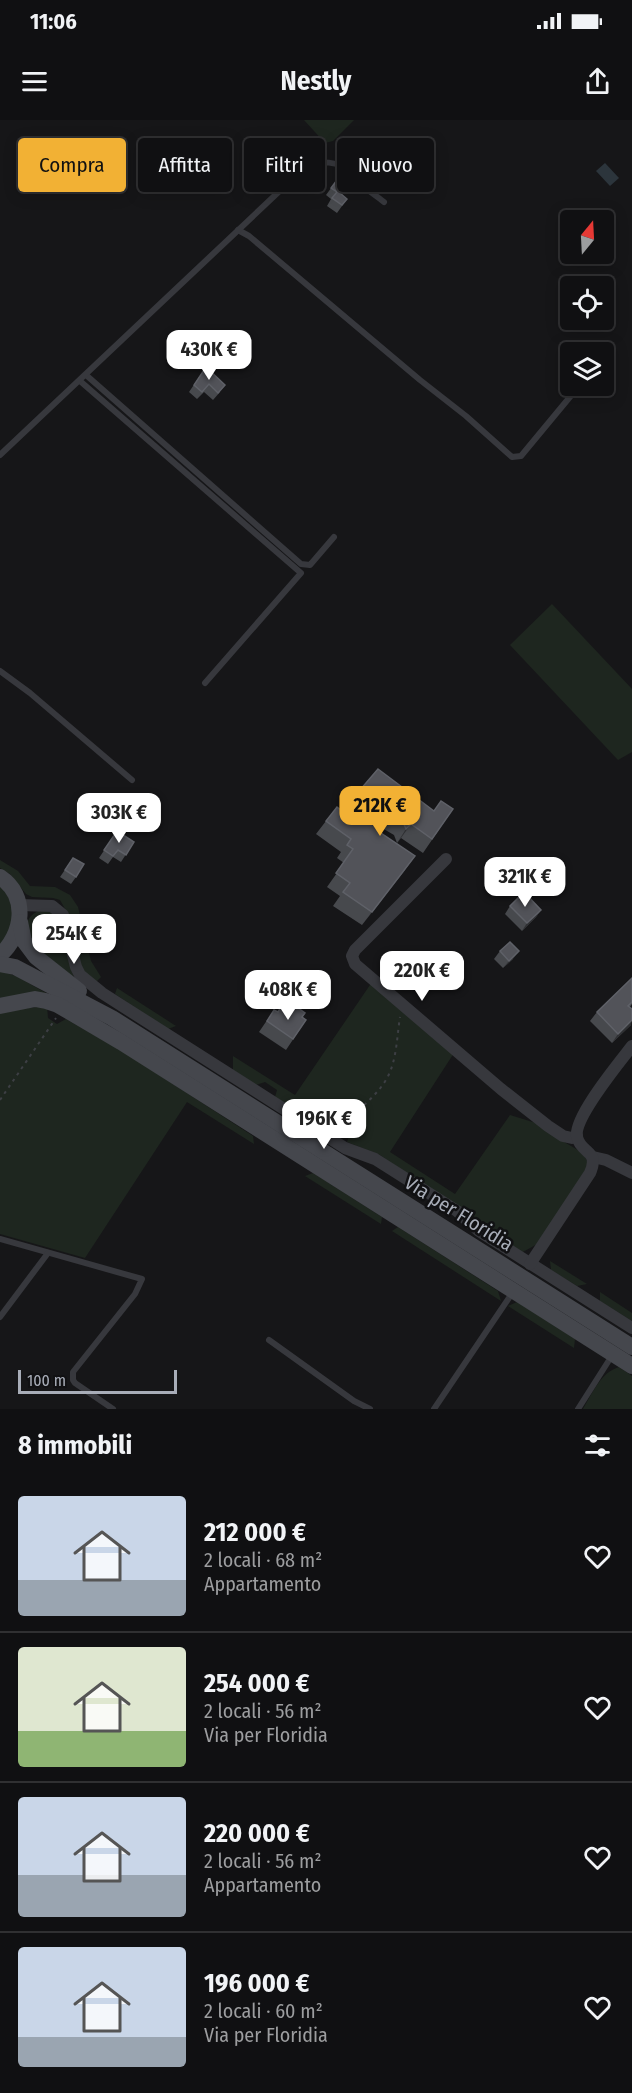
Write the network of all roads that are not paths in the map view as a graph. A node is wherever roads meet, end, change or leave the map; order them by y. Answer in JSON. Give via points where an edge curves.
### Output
{"nodes":[{"id":1,"x":384,"y":202,"type":"dead end"},
{"id":2,"x":238,"y":230,"type":"junction"},
{"id":3,"x":86,"y":375,"type":"junction"},
{"id":4,"x":80,"y":381,"type":"junction"},
{"id":5,"x":571,"y":396,"type":"edge"},
{"id":6,"x":0,"y":455,"type":"edge"},
{"id":7,"x":334,"y":537,"type":"dead end"},
{"id":8,"x":0,"y":672,"type":"edge"},
{"id":9,"x":205,"y":683,"type":"dead end"},
{"id":10,"x":132,"y":780,"type":"dead end"},
{"id":11,"x":446,"y":859,"type":"dead end"},
{"id":12,"x":0,"y":877,"type":"edge"},
{"id":13,"x":20,"y":914,"type":"junction"},
{"id":14,"x":0,"y":955,"type":"edge"},
{"id":15,"x":0,"y":963,"type":"edge"},
{"id":16,"x":0,"y":1006,"type":"edge"},
{"id":17,"x":112,"y":1018,"type":"junction"},
{"id":18,"x":632,"y":1046,"type":"edge"},
{"id":19,"x":577,"y":1136,"type":"junction"},
{"id":20,"x":593,"y":1157,"type":"junction"},
{"id":21,"x":632,"y":1173,"type":"edge"},
{"id":22,"x":0,"y":1239,"type":"edge"},
{"id":23,"x":48,"y":1253,"type":"junction"},
{"id":24,"x":530,"y":1264,"type":"junction"},
{"id":25,"x":513,"y":1291,"type":"junction"},
{"id":26,"x":0,"y":1317,"type":"edge"},
{"id":27,"x":632,"y":1328,"type":"edge"},
{"id":28,"x":269,"y":1340,"type":"dead end"},
{"id":29,"x":632,"y":1347,"type":"edge"},
{"id":30,"x":613,"y":1354,"type":"junction"},
{"id":31,"x":632,"y":1366,"type":"edge"},
{"id":32,"x":113,"y":1409,"type":"edge"},
{"id":33,"x":370,"y":1409,"type":"edge"},
{"id":34,"x":434,"y":1409,"type":"edge"},
{"id":35,"x":578,"y":1409,"type":"edge"}],
"edges":[{"from":1,"to":2,"type":"lane","via":[[344,168],[312,163]]},
{"from":2,"to":3,"type":"lane"},
{"from":2,"to":5,"type":"lane","via":[[512,457],[526,451]]},
{"from":3,"to":4,"type":"lane"},
{"from":3,"to":7,"type":"lane","via":[[301,564],[310,565]]},
{"from":4,"to":6,"type":"lane"},
{"from":4,"to":9,"type":"lane","via":[[301,573]]},
{"from":8,"to":10,"type":"lane"},
{"from":11,"to":19,"type":"street","via":[[355,950],[355,964],[548,1126],[563,1136]]},
{"from":12,"to":13,"type":"main road","via":[[14,891]]},
{"from":13,"to":14,"type":"main road","via":[[14,940]]},
{"from":13,"to":17,"type":"main road","via":[[24,941],[36,957]]},
{"from":13,"to":24,"type":"street","via":[[52,906],[63,915],[80,975],[102,993],[345,1148],[375,1159],[457,1210],[479,1231]]},
{"from":15,"to":17,"type":"main road","via":[[15,967]]},
{"from":16,"to":25,"type":"main road","via":[[35,999],[62,1008]]},
{"from":17,"to":29,"type":"main road","name":"Via per Floridia"},
{"from":18,"to":19,"type":"street","via":[[580,1118]]},
{"from":19,"to":20,"type":"street"},
{"from":20,"to":21,"type":"street"},
{"from":20,"to":24,"type":"street","via":[[590,1173]]},
{"from":22,"to":23,"type":"lane"},
{"from":23,"to":26,"type":"lane"},
{"from":23,"to":32,"type":"lane","via":[[142,1279],[135,1294],[72,1372],[75,1383]]},
{"from":24,"to":27,"type":"street"},
{"from":25,"to":30,"type":"main road"},
{"from":25,"to":34,"type":"lane"},
{"from":28,"to":33,"type":"lane"},
{"from":30,"to":31,"type":"main road"},
{"from":30,"to":35,"type":"lane"}]}
